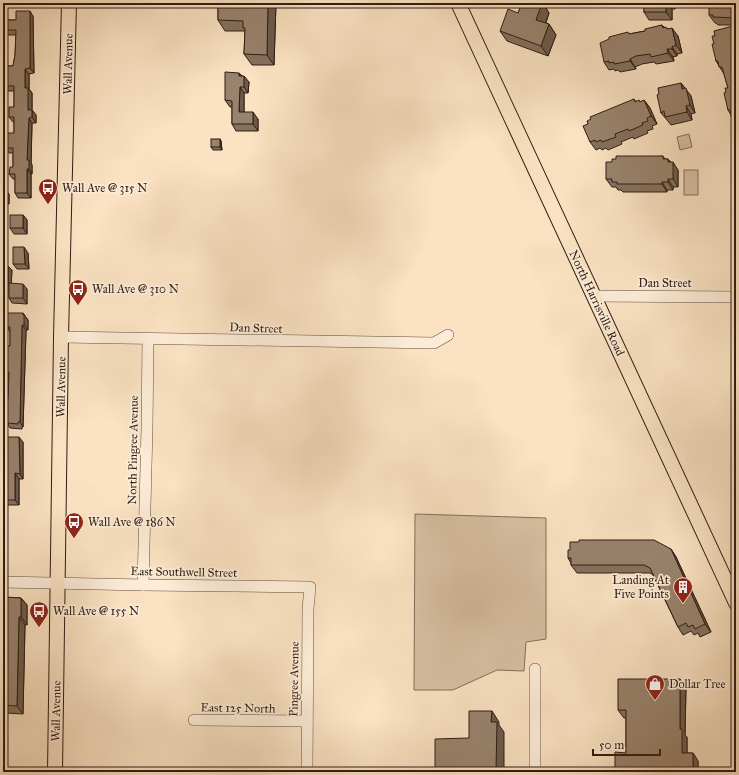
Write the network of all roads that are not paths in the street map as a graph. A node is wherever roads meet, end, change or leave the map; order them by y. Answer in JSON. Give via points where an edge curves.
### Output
{"nodes":[{"id":1,"x":69,"y":3,"type":"edge"},
{"id":2,"x":458,"y":3,"type":"edge"},
{"id":3,"x":593,"y":296,"type":"junction"},
{"id":4,"x":736,"y":296,"type":"edge"},
{"id":5,"x":448,"y":335,"type":"dead end"},
{"id":6,"x":61,"y":337,"type":"junction"},
{"id":7,"x":148,"y":339,"type":"junction"},
{"id":8,"x":3,"y":582,"type":"edge"},
{"id":9,"x":59,"y":583,"type":"junction"},
{"id":10,"x":143,"y":585,"type":"junction"},
{"id":11,"x":310,"y":587,"type":"joint"},
{"id":12,"x":736,"y":603,"type":"edge"},
{"id":13,"x":536,"y":669,"type":"dead end"},
{"id":14,"x":194,"y":720,"type":"dead end"},
{"id":15,"x":307,"y":721,"type":"junction"},
{"id":16,"x":55,"y":772,"type":"edge"},
{"id":17,"x":307,"y":772,"type":"edge"},
{"id":18,"x":535,"y":772,"type":"edge"}],
"edges":[{"from":1,"to":6,"type":"main road","name":"Wall Avenue"},
{"from":2,"to":3,"type":"main road","name":"North Harrisville Road"},
{"from":3,"to":4,"type":"street","name":"Dan Street"},
{"from":3,"to":12,"type":"main road","name":"North Harrisville Road"},
{"from":5,"to":7,"type":"street","name":"Dan Street","via":[[434,343]]},
{"from":6,"to":7,"type":"street","name":"Dan Street"},
{"from":6,"to":9,"type":"main road","name":"Wall Avenue"},
{"from":7,"to":10,"type":"street","name":"North Pingree Avenue"},
{"from":8,"to":9,"type":"street","name":"East Southwell Street"},
{"from":9,"to":10,"type":"street","name":"East Southwell Street"},
{"from":9,"to":16,"type":"main road","name":"Wall Avenue"},
{"from":10,"to":11,"type":"street","name":"East Southwell Street"},
{"from":11,"to":15,"type":"street","name":"Pingree Avenue"},
{"from":13,"to":18,"type":"street"},
{"from":14,"to":15,"type":"street","name":"East 125 North"},
{"from":15,"to":17,"type":"street","name":"Pingree Avenue"}]}
